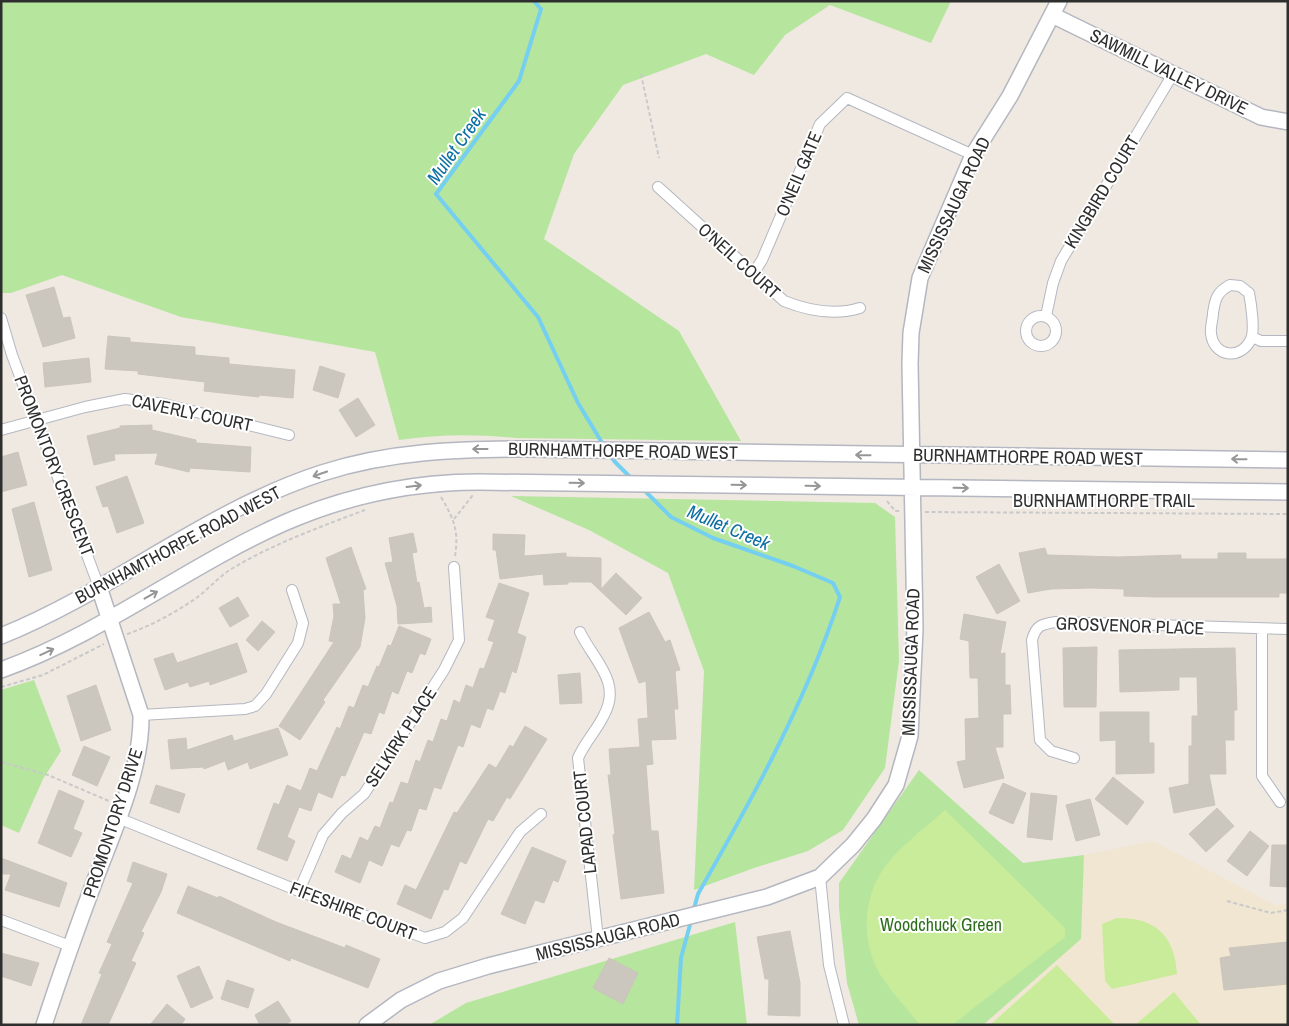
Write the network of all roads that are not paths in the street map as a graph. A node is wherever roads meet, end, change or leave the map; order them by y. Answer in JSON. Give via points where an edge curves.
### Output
{"nodes":[{"id":1,"x":1059,"y":1,"type":"edge"},
{"id":2,"x":1052,"y":15,"type":"junction"},
{"id":3,"x":1173,"y":74,"type":"junction"},
{"id":4,"x":1288,"y":122,"type":"edge"},
{"id":5,"x":973,"y":155,"type":"junction"},
{"id":6,"x":658,"y":187,"type":"dead end"},
{"id":7,"x":753,"y":274,"type":"junction"},
{"id":8,"x":860,"y":308,"type":"dead end"},
{"id":9,"x":1046,"y":316,"type":"dead end"},
{"id":10,"x":1,"y":318,"type":"edge"},
{"id":11,"x":1252,"y":337,"type":"junction"},
{"id":12,"x":1288,"y":340,"type":"edge"},
{"id":13,"x":37,"y":419,"type":"junction"},
{"id":14,"x":1,"y":430,"type":"edge"},
{"id":15,"x":289,"y":435,"type":"dead end"},
{"id":16,"x":911,"y":455,"type":"junction"},
{"id":17,"x":1288,"y":460,"type":"edge"},
{"id":18,"x":912,"y":487,"type":"junction"},
{"id":19,"x":1288,"y":492,"type":"edge"},
{"id":20,"x":454,"y":567,"type":"road end"},
{"id":21,"x":99,"y":587,"type":"junction"},
{"id":22,"x":292,"y":590,"type":"dead end"},
{"id":23,"x":109,"y":619,"type":"junction"},
{"id":24,"x":1288,"y":629,"type":"edge"},
{"id":25,"x":1262,"y":630,"type":"junction"},
{"id":26,"x":580,"y":632,"type":"dead end"},
{"id":27,"x":1,"y":636,"type":"edge"},
{"id":28,"x":1,"y":670,"type":"edge"},
{"id":29,"x":141,"y":715,"type":"junction"},
{"id":30,"x":1074,"y":758,"type":"dead end"},
{"id":31,"x":1280,"y":802,"type":"dead end"},
{"id":32,"x":541,"y":814,"type":"dead end"},
{"id":33,"x":118,"y":818,"type":"junction"},
{"id":34,"x":820,"y":877,"type":"junction"},
{"id":35,"x":299,"y":891,"type":"junction"},
{"id":36,"x":1,"y":920,"type":"edge"},
{"id":37,"x":598,"y":939,"type":"junction"},
{"id":38,"x":70,"y":946,"type":"junction"},
{"id":39,"x":44,"y":1025,"type":"edge"},
{"id":40,"x":367,"y":1025,"type":"edge"},
{"id":41,"x":844,"y":1025,"type":"edge"}],
"edges":[{"from":1,"to":2,"type":"main road","name":"MISSISSAUGA ROAD"},
{"from":2,"to":3,"type":"main road","name":"SAWMILL VALLEY DRIVE"},
{"from":2,"to":5,"type":"main road","name":"MISSISSAUGA ROAD","via":[[1010,96]]},
{"from":3,"to":4,"type":"main road","name":"SAWMILL VALLEY DRIVE","via":[[1261,117]]},
{"from":3,"to":9,"type":"street","name":"KINGBIRD COURT","via":[[1061,261]]},
{"from":5,"to":7,"type":"street","name":"O'NEIL GATE","via":[[847,98],[820,124],[762,260]]},
{"from":5,"to":16,"type":"main road","name":"MISSISSAUGA ROAD","via":[[920,278],[911,333]]},
{"from":6,"to":7,"type":"street","name":"O'NEIL COURT"},
{"from":7,"to":8,"type":"street","name":"O'NEIL COURT","via":[[784,301],[807,310],[845,312]]},
{"from":10,"to":13,"type":"street","name":"PROMONTORY CRESCENT"},
{"from":11,"to":11,"type":"street","via":[[1249,293],[1240,286],[1230,285],[1215,298],[1211,332],[1214,343],[1221,351],[1231,354],[1245,348]]},
{"from":11,"to":12,"type":"street","via":[[1262,341]]},
{"from":13,"to":14,"type":"street","name":"CAVERLY COURT"},
{"from":13,"to":15,"type":"street","name":"CAVERLY COURT","via":[[124,399],[164,404]]},
{"from":13,"to":21,"type":"street","name":"PROMONTORY CRESCENT"},
{"from":17,"to":16,"type":"main road","name":"BURNHAMTHORPE ROAD WEST","one_way":true},
{"from":16,"to":18,"type":"main road","name":"MISSISSAUGA ROAD"},
{"from":16,"to":21,"type":"main road","name":"BURNHAMTHORPE ROAD WEST","one_way":true,"via":[[528,449],[417,452],[321,473],[243,507]]},
{"from":18,"to":19,"type":"main road","name":"BURNHAMTHORPE ROAD WEST","one_way":true},
{"from":23,"to":18,"type":"main road","name":"BURNHAMTHORPE ROAD WEST","one_way":true,"via":[[255,537],[340,502],[384,491],[434,484],[528,482]]},
{"from":18,"to":34,"type":"main road","name":"MISSISSAUGA ROAD","via":[[915,629],[910,736],[896,785],[874,819]]},
{"from":20,"to":35,"type":"street","name":"SELKIRK PLACE","via":[[459,640],[444,670],[364,794],[323,835]]},
{"from":21,"to":23,"type":"main road","name":"PROMONTORY DRIVE"},
{"from":21,"to":27,"type":"main road","name":"BURNHAMTHORPE ROAD WEST","via":[[41,619]]},
{"from":22,"to":29,"type":"street","via":[[304,623],[298,643],[255,706]]},
{"from":28,"to":23,"type":"main road","name":"BURNHAMTHORPE ROAD WEST","one_way":true,"via":[[45,653]]},
{"from":23,"to":29,"type":"main road","name":"PROMONTORY DRIVE"},
{"from":24,"to":25,"type":"street","name":"GROSVENOR PLACE"},
{"from":25,"to":30,"type":"street","name":"GROSVENOR PLACE","via":[[1041,624],[1032,640],[1040,740],[1051,752]]},
{"from":25,"to":31,"type":"street","via":[[1262,776]]},
{"from":26,"to":37,"type":"street","name":"LAPAD COURT","via":[[608,680],[612,698],[578,758]]},
{"from":29,"to":33,"type":"main road","name":"PROMONTORY DRIVE","via":[[140,742]]},
{"from":32,"to":35,"type":"street","name":"FIFESHIRE COURT","via":[[520,832],[463,918],[445,932],[425,938]]},
{"from":33,"to":35,"type":"street","name":"FIFESHIRE COURT"},
{"from":33,"to":38,"type":"main road","name":"PROMONTORY DRIVE"},
{"from":34,"to":37,"type":"main road","name":"MISSISSAUGA ROAD","via":[[767,897]]},
{"from":34,"to":41,"type":"street","via":[[829,965]]},
{"from":36,"to":38,"type":"street"},
{"from":37,"to":40,"type":"main road","name":"MISSISSAUGA ROAD","via":[[439,981],[401,1000]]},
{"from":38,"to":39,"type":"main road","name":"PROMONTORY DRIVE"}]}
